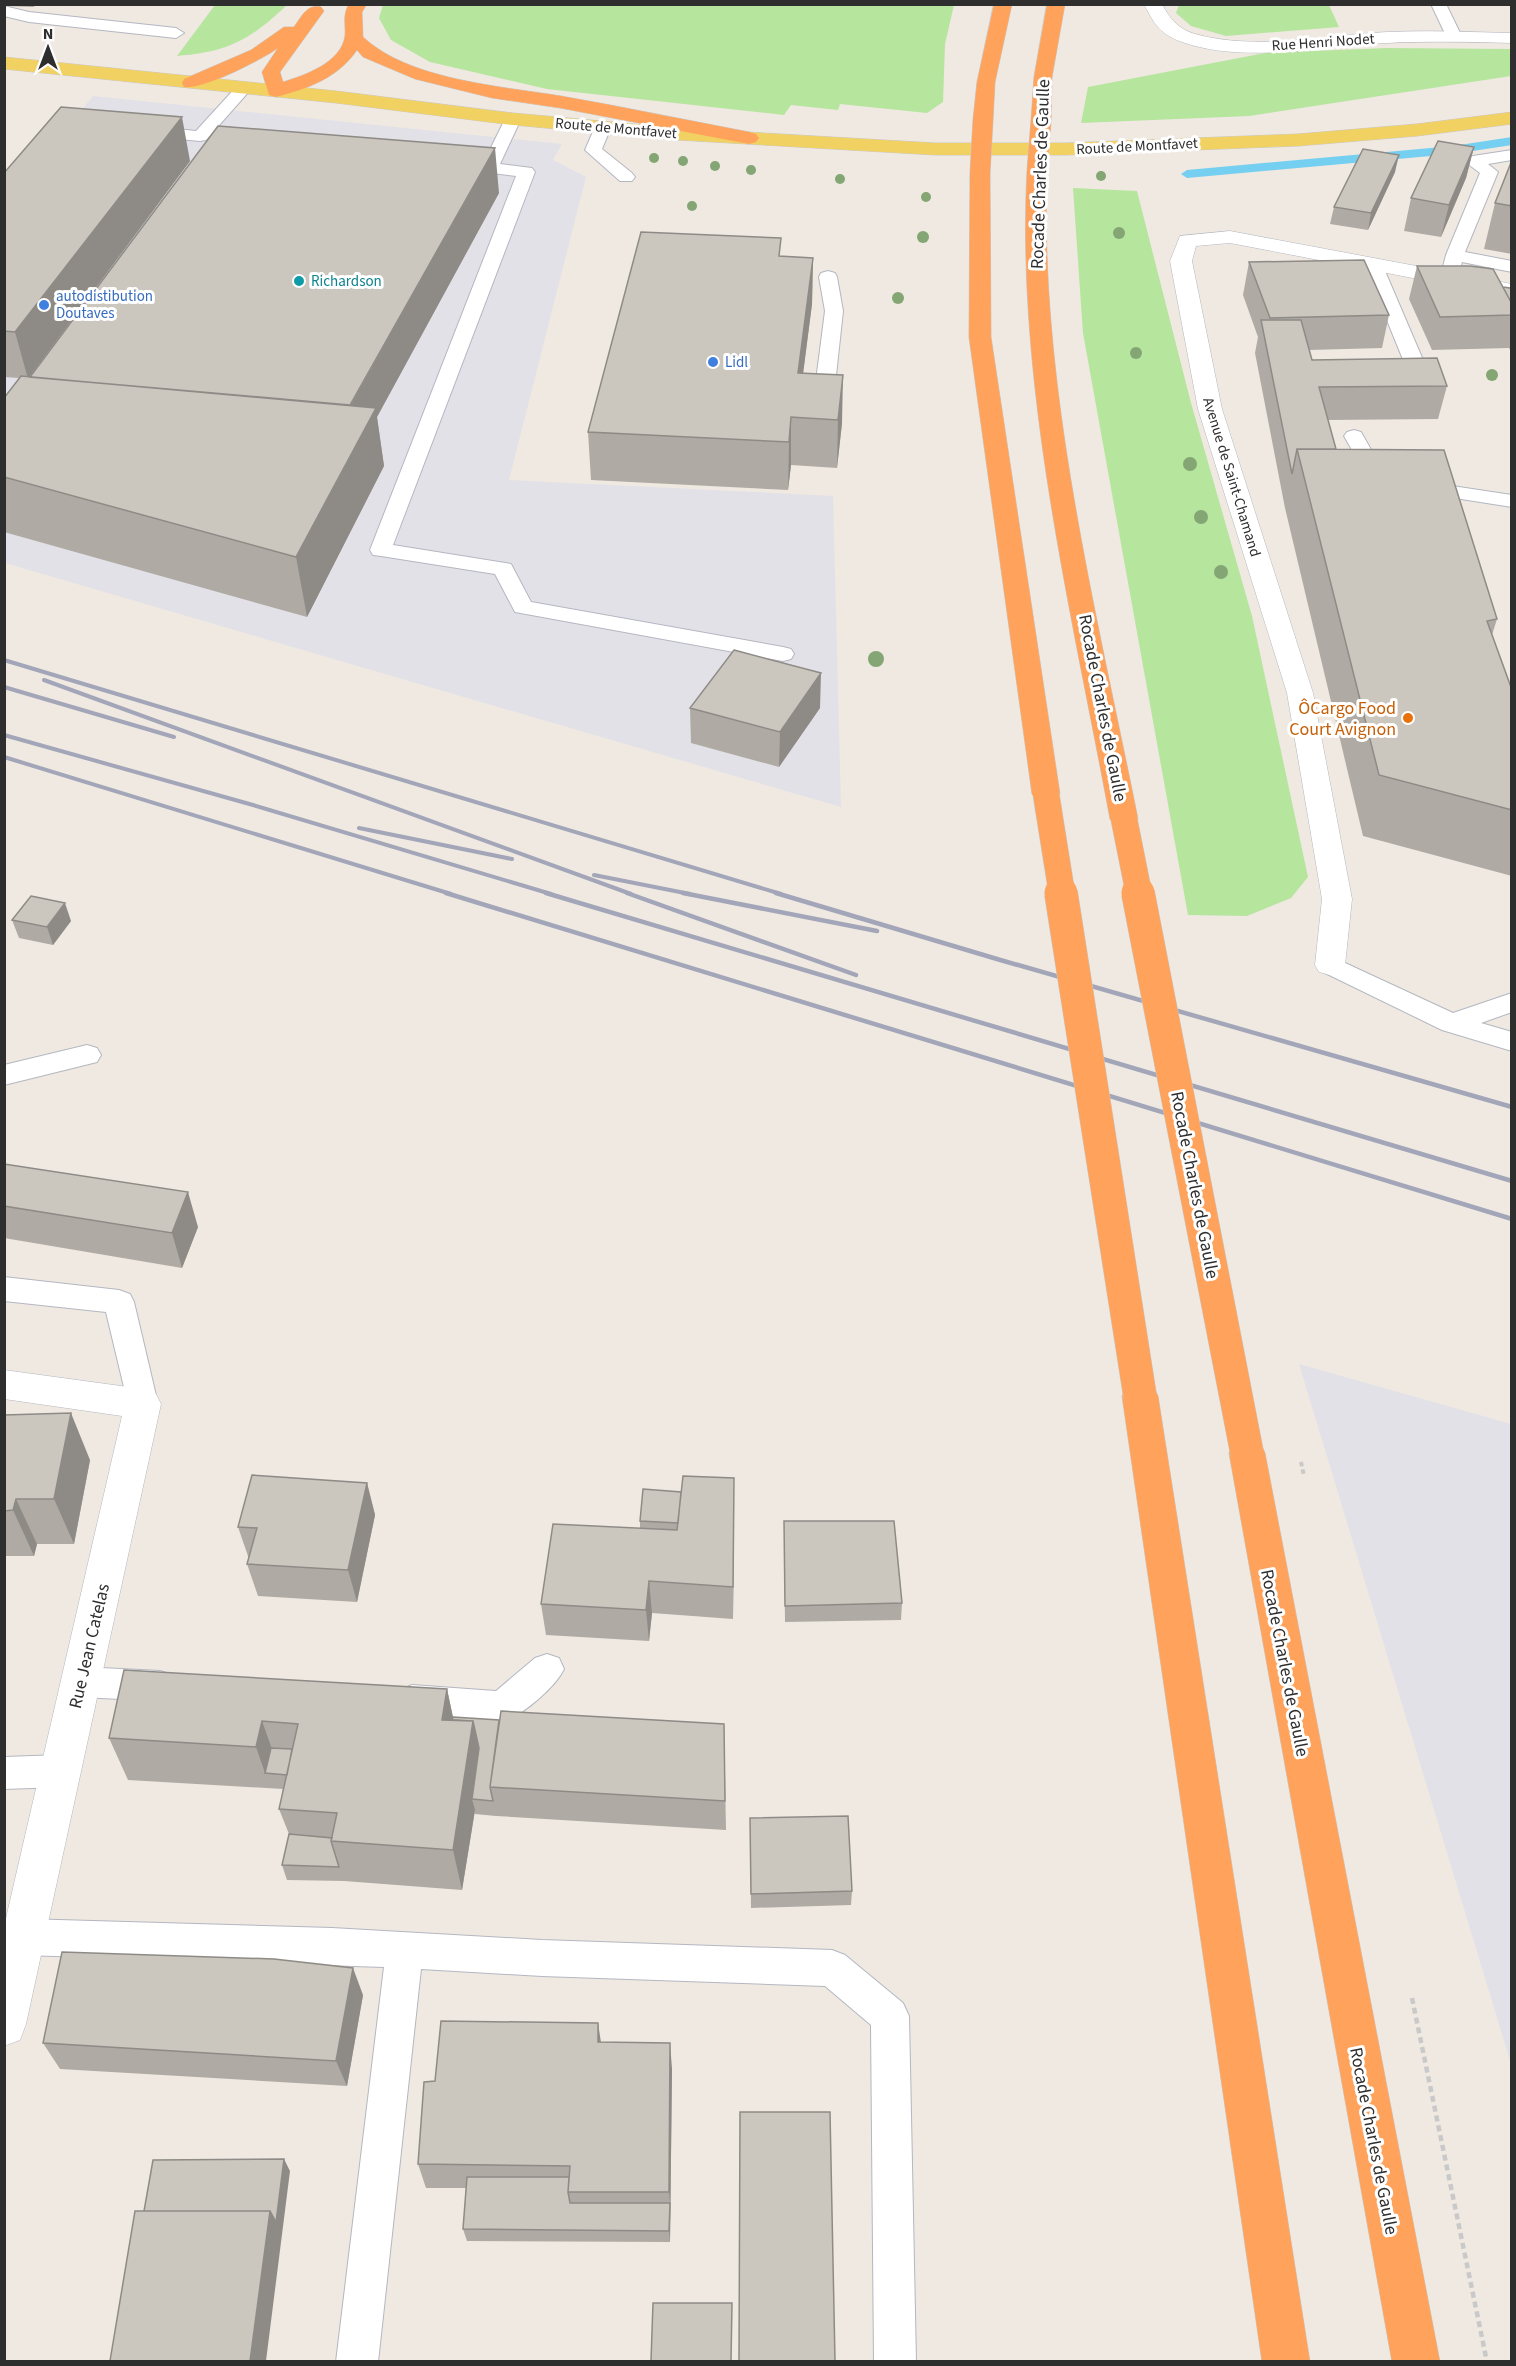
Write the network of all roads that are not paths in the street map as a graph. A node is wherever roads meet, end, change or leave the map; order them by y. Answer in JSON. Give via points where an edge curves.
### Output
{"nodes":[{"id":1,"x":358,"y":4,"type":"edge"},
{"id":2,"x":1003,"y":4,"type":"edge"},
{"id":3,"x":1056,"y":4,"type":"edge"},
{"id":4,"x":1153,"y":4,"type":"edge"},
{"id":5,"x":1438,"y":4,"type":"edge"},
{"id":6,"x":318,"y":8,"type":"edge"},
{"id":7,"x":4,"y":11,"type":"edge"},
{"id":8,"x":176,"y":33,"type":"dead end"},
{"id":9,"x":1454,"y":37,"type":"junction"},
{"id":10,"x":354,"y":38,"type":"junction"},
{"id":11,"x":1512,"y":38,"type":"edge"},
{"id":12,"x":4,"y":63,"type":"edge"},
{"id":13,"x":191,"y":83,"type":"junction"},
{"id":14,"x":244,"y":88,"type":"junction"},
{"id":15,"x":276,"y":91,"type":"junction"},
{"id":16,"x":1444,"y":108,"type":"dead end"},
{"id":17,"x":1512,"y":118,"type":"edge"},
{"id":18,"x":513,"y":119,"type":"junction"},
{"id":19,"x":603,"y":127,"type":"junction"},
{"id":20,"x":133,"y":130,"type":"edge"},
{"id":21,"x":749,"y":138,"type":"junction"},
{"id":22,"x":1230,"y":141,"type":"junction"},
{"id":23,"x":1512,"y":155,"type":"edge"},
{"id":24,"x":626,"y":177,"type":"dead end"},
{"id":25,"x":1373,"y":264,"type":"junction"},
{"id":26,"x":1452,"y":266,"type":"junction"},
{"id":27,"x":1512,"y":267,"type":"edge"},
{"id":28,"x":828,"y":277,"type":"dead end"},
{"id":29,"x":1512,"y":291,"type":"edge"},
{"id":30,"x":1372,"y":368,"type":"edge"},
{"id":31,"x":822,"y":417,"type":"edge"},
{"id":32,"x":1354,"y":436,"type":"dead end"},
{"id":33,"x":1512,"y":501,"type":"edge"},
{"id":34,"x":783,"y":654,"type":"dead end"},
{"id":35,"x":1330,"y":965,"type":"joint"},
{"id":36,"x":1512,"y":1002,"type":"edge"},
{"id":37,"x":1451,"y":1023,"type":"junction"},
{"id":38,"x":1512,"y":1042,"type":"edge"},
{"id":39,"x":87,"y":1054,"type":"dead end"},
{"id":40,"x":4,"y":1076,"type":"edge"},
{"id":41,"x":4,"y":1289,"type":"edge"},
{"id":42,"x":4,"y":1384,"type":"edge"},
{"id":43,"x":143,"y":1404,"type":"junction"},
{"id":44,"x":547,"y":1669,"type":"dead end"},
{"id":45,"x":81,"y":1682,"type":"junction"},
{"id":46,"x":187,"y":1688,"type":"edge"},
{"id":47,"x":385,"y":1700,"type":"edge"},
{"id":48,"x":61,"y":1771,"type":"junction"},
{"id":49,"x":4,"y":1773,"type":"edge"},
{"id":50,"x":24,"y":1937,"type":"junction"},
{"id":51,"x":405,"y":1950,"type":"junction"},
{"id":52,"x":4,"y":2024,"type":"edge"},
{"id":53,"x":357,"y":2361,"type":"edge"},
{"id":54,"x":896,"y":2361,"type":"edge"},
{"id":55,"x":1286,"y":2361,"type":"edge"},
{"id":56,"x":1416,"y":2361,"type":"edge"}],
"edges":[{"from":1,"to":10,"type":"highway","via":[[353,12]]},
{"from":2,"to":55,"type":"highway","bridge":true,"via":[[986,82],[983,120],[980,337],[1046,794]]},
{"from":3,"to":56,"type":"highway","name":"Rocade Charles de Gaulle","bridge":true,"via":[[1043,77],[1034,222],[1035,285],[1050,417]]},
{"from":4,"to":9,"type":"street","name":"Rue Henri Nodet","via":[[1156,17],[1179,35],[1231,47],[1387,37]]},
{"from":5,"to":9,"type":"lane"},
{"from":6,"to":13,"type":"highway","via":[[258,54]]},
{"from":6,"to":15,"type":"highway","via":[[274,66],[271,72]]},
{"from":7,"to":8,"type":"lane"},
{"from":9,"to":11,"type":"street","name":"Rue Henri Nodet"},
{"from":10,"to":15,"type":"highway","via":[[338,65]]},
{"from":10,"to":21,"type":"highway","via":[[370,53],[422,75],[492,92]]},
{"from":12,"to":13,"type":"main road","name":"Route de Montfavet"},
{"from":13,"to":14,"type":"main road","name":"Route de Montfavet"},
{"from":14,"to":15,"type":"main road","name":"Route de Montfavet"},
{"from":14,"to":20,"type":"lane","via":[[201,136]]},
{"from":15,"to":18,"type":"main road","name":"Route de Montfavet"},
{"from":16,"to":22,"type":"main road","name":"Route de Montfavet","via":[[1286,129]]},
{"from":17,"to":22,"type":"main road","name":"Route de Montfavet","via":[[1298,140]]},
{"from":18,"to":19,"type":"main road","name":"Route de Montfavet"},
{"from":18,"to":34,"type":"lane","via":[[490,168],[526,172],[381,550],[503,569],[523,607]]},
{"from":19,"to":21,"type":"main road","name":"Route de Montfavet"},
{"from":19,"to":24,"type":"lane","via":[[593,150]]},
{"from":21,"to":22,"type":"main road","name":"Route de Montfavet","via":[[1008,150]]},
{"from":23,"to":26,"type":"lane","via":[[1473,161],[1489,172]]},
{"from":25,"to":26,"type":"street","name":"Avenue de Saint-Chamand"},
{"from":25,"to":30,"type":"lane","via":[[1416,367]]},
{"from":25,"to":35,"type":"street","name":"Avenue de Saint-Chamand","via":[[1230,237],[1187,240],[1181,261],[1210,410],[1300,693],[1337,899]]},
{"from":26,"to":27,"type":"lane"},
{"from":26,"to":29,"type":"street","name":"Avenue de Saint-Chamand"},
{"from":28,"to":31,"type":"lane","via":[[834,312]]},
{"from":32,"to":33,"type":"lane","via":[[1379,481]]},
{"from":35,"to":37,"type":"lane"},
{"from":36,"to":37,"type":"lane"},
{"from":37,"to":38,"type":"lane"},
{"from":39,"to":40,"type":"lane"},
{"from":41,"to":43,"type":"lane","via":[[118,1302]]},
{"from":42,"to":43,"type":"street"},
{"from":43,"to":45,"type":"street","name":"Rue Jean Catelas"},
{"from":44,"to":47,"type":"lane","via":[[502,1707]]},
{"from":45,"to":46,"type":"lane"},
{"from":45,"to":48,"type":"street","name":"Rue Jean Catelas"},
{"from":48,"to":49,"type":"lane"},
{"from":48,"to":50,"type":"street","name":"Rue Jean Catelas"},
{"from":50,"to":51,"type":"lane"},
{"from":50,"to":52,"type":"street","name":"Rue Jean Catelas"},
{"from":51,"to":53,"type":"lane"},
{"from":51,"to":54,"type":"lane","via":[[832,1968],[890,2016]]}]}
